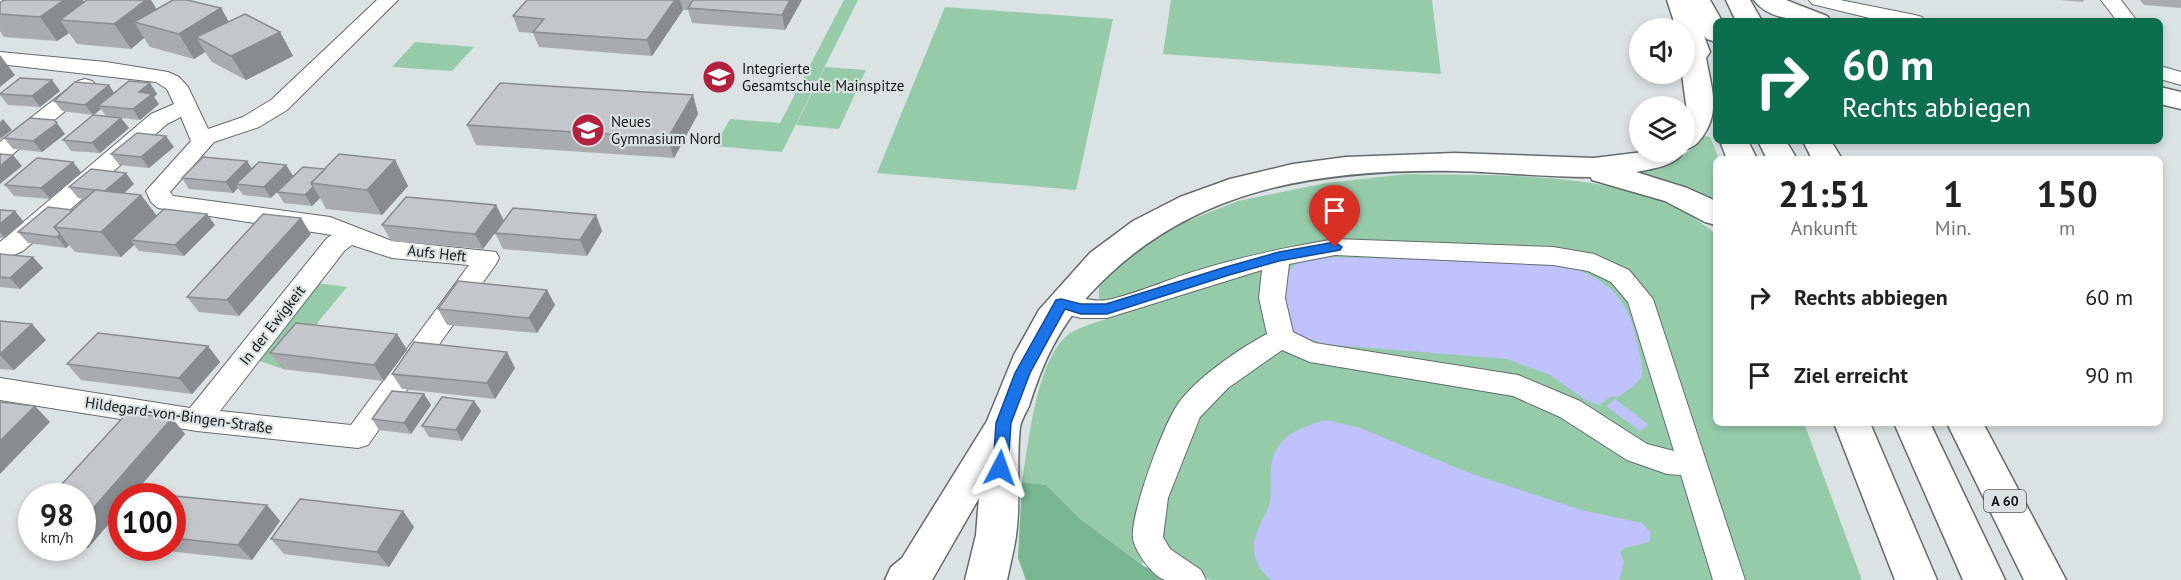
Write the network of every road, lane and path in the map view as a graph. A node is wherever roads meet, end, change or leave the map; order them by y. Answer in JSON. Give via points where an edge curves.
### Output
{"nodes":[{"id":1,"x":388,"y":0,"type":"edge"},
{"id":2,"x":1679,"y":0,"type":"edge"},
{"id":3,"x":1698,"y":0,"type":"edge"},
{"id":4,"x":1738,"y":0,"type":"edge"},
{"id":5,"x":1766,"y":0,"type":"edge"},
{"id":6,"x":1819,"y":0,"type":"edge"},
{"id":7,"x":2111,"y":0,"type":"edge"},
{"id":8,"x":1685,"y":18,"type":"edge"},
{"id":9,"x":1747,"y":18,"type":"edge"},
{"id":10,"x":1811,"y":18,"type":"edge"},
{"id":11,"x":1898,"y":18,"type":"edge"},
{"id":12,"x":2125,"y":18,"type":"edge"},
{"id":13,"x":1713,"y":28,"type":"edge"},
{"id":14,"x":1695,"y":46,"type":"edge"},
{"id":15,"x":0,"y":58,"type":"edge"},
{"id":16,"x":106,"y":68,"type":"junction"},
{"id":17,"x":1695,"y":72,"type":"edge"},
{"id":18,"x":2164,"y":78,"type":"edge"},
{"id":19,"x":1713,"y":90,"type":"edge"},
{"id":20,"x":2181,"y":101,"type":"edge"},
{"id":21,"x":186,"y":107,"type":"junction"},
{"id":22,"x":1695,"y":126,"type":"edge"},
{"id":23,"x":202,"y":138,"type":"junction"},
{"id":24,"x":0,"y":153,"type":"edge"},
{"id":25,"x":1641,"y":162,"type":"edge"},
{"id":26,"x":1578,"y":167,"type":"junction"},
{"id":27,"x":1713,"y":213,"type":"edge"},
{"id":28,"x":351,"y":235,"type":"junction"},
{"id":29,"x":0,"y":253,"type":"edge"},
{"id":30,"x":1279,"y":257,"type":"junction"},
{"id":31,"x":1061,"y":303,"type":"junction"},
{"id":32,"x":1282,"y":338,"type":"junction"},
{"id":33,"x":0,"y":389,"type":"edge"},
{"id":34,"x":197,"y":420,"type":"junction"},
{"id":35,"x":1004,"y":423,"type":"junction"},
{"id":36,"x":1853,"y":426,"type":"edge"},
{"id":37,"x":1913,"y":426,"type":"edge"},
{"id":38,"x":1967,"y":426,"type":"edge"},
{"id":39,"x":358,"y":437,"type":"joint"},
{"id":40,"x":1692,"y":464,"type":"junction"},
{"id":41,"x":996,"y":535,"type":"junction"},
{"id":42,"x":912,"y":577,"type":"edge"},
{"id":43,"x":986,"y":580,"type":"edge"},
{"id":44,"x":1005,"y":580,"type":"edge"},
{"id":45,"x":1190,"y":580,"type":"edge"},
{"id":46,"x":1729,"y":580,"type":"edge"},
{"id":47,"x":1916,"y":580,"type":"edge"},
{"id":48,"x":1984,"y":580,"type":"edge"},
{"id":49,"x":2045,"y":580,"type":"edge"}],
"edges":[{"from":1,"to":23,"type":"street","via":[[279,105],[252,122]]},
{"from":2,"to":8,"type":"highway"},
{"from":3,"to":13,"type":"highway"},
{"from":4,"to":9,"type":"highway"},
{"from":5,"to":10,"type":"highway"},
{"from":6,"to":11,"type":"street"},
{"from":7,"to":12,"type":"street"},
{"from":14,"to":19,"type":"highway"},
{"from":15,"to":16,"type":"street"},
{"from":16,"to":21,"type":"street","via":[[172,81]]},
{"from":16,"to":24,"type":"street"},
{"from":17,"to":22,"type":"highway","via":[[1701,112]]},
{"from":18,"to":20,"type":"highway"},
{"from":21,"to":23,"type":"street"},
{"from":21,"to":29,"type":"street","via":[[159,119]]},
{"from":23,"to":28,"type":"street","via":[[202,145],[158,191],[166,203],[330,225]]},
{"from":25,"to":26,"type":"highway"},
{"from":26,"to":27,"type":"highway","via":[[1671,191]]},
{"from":26,"to":31,"type":"highway","via":[[1481,162],[1381,163],[1288,173],[1249,183],[1213,194],[1142,229],[1113,250]]},
{"from":28,"to":34,"type":"street","name":"In der Ewigkeit","via":[[336,244]]},
{"from":28,"to":39,"type":"street","name":"Aufs Heft","via":[[382,248],[487,258]]},
{"from":30,"to":31,"type":"street","via":[[1107,309],[1081,309]]},
{"from":30,"to":32,"type":"street","via":[[1272,277],[1270,303]]},
{"from":30,"to":40,"type":"street","via":[[1335,247],[1553,256],[1594,263],[1620,276],[1640,299]]},
{"from":31,"to":35,"type":"highway","via":[[1022,373]]},
{"from":32,"to":40,"type":"street","via":[[1310,351],[1518,386],[1570,409],[1637,452],[1667,462]]},
{"from":32,"to":45,"type":"street","via":[[1218,381],[1188,411],[1153,498],[1148,538],[1159,559]]},
{"from":33,"to":34,"type":"street","name":"Hildegard-von-Bingen-Straße"},
{"from":34,"to":39,"type":"street","name":"Hildegard-von-Bingen-Straße"},
{"from":35,"to":41,"type":"highway"},
{"from":35,"to":42,"type":"highway"},
{"from":36,"to":47,"type":"highway"},
{"from":37,"to":48,"type":"highway"},
{"from":38,"to":49,"type":"highway","number":"A 60"},
{"from":40,"to":46,"type":"street"},
{"from":41,"to":43,"type":"highway"},
{"from":41,"to":44,"type":"highway"}]}
